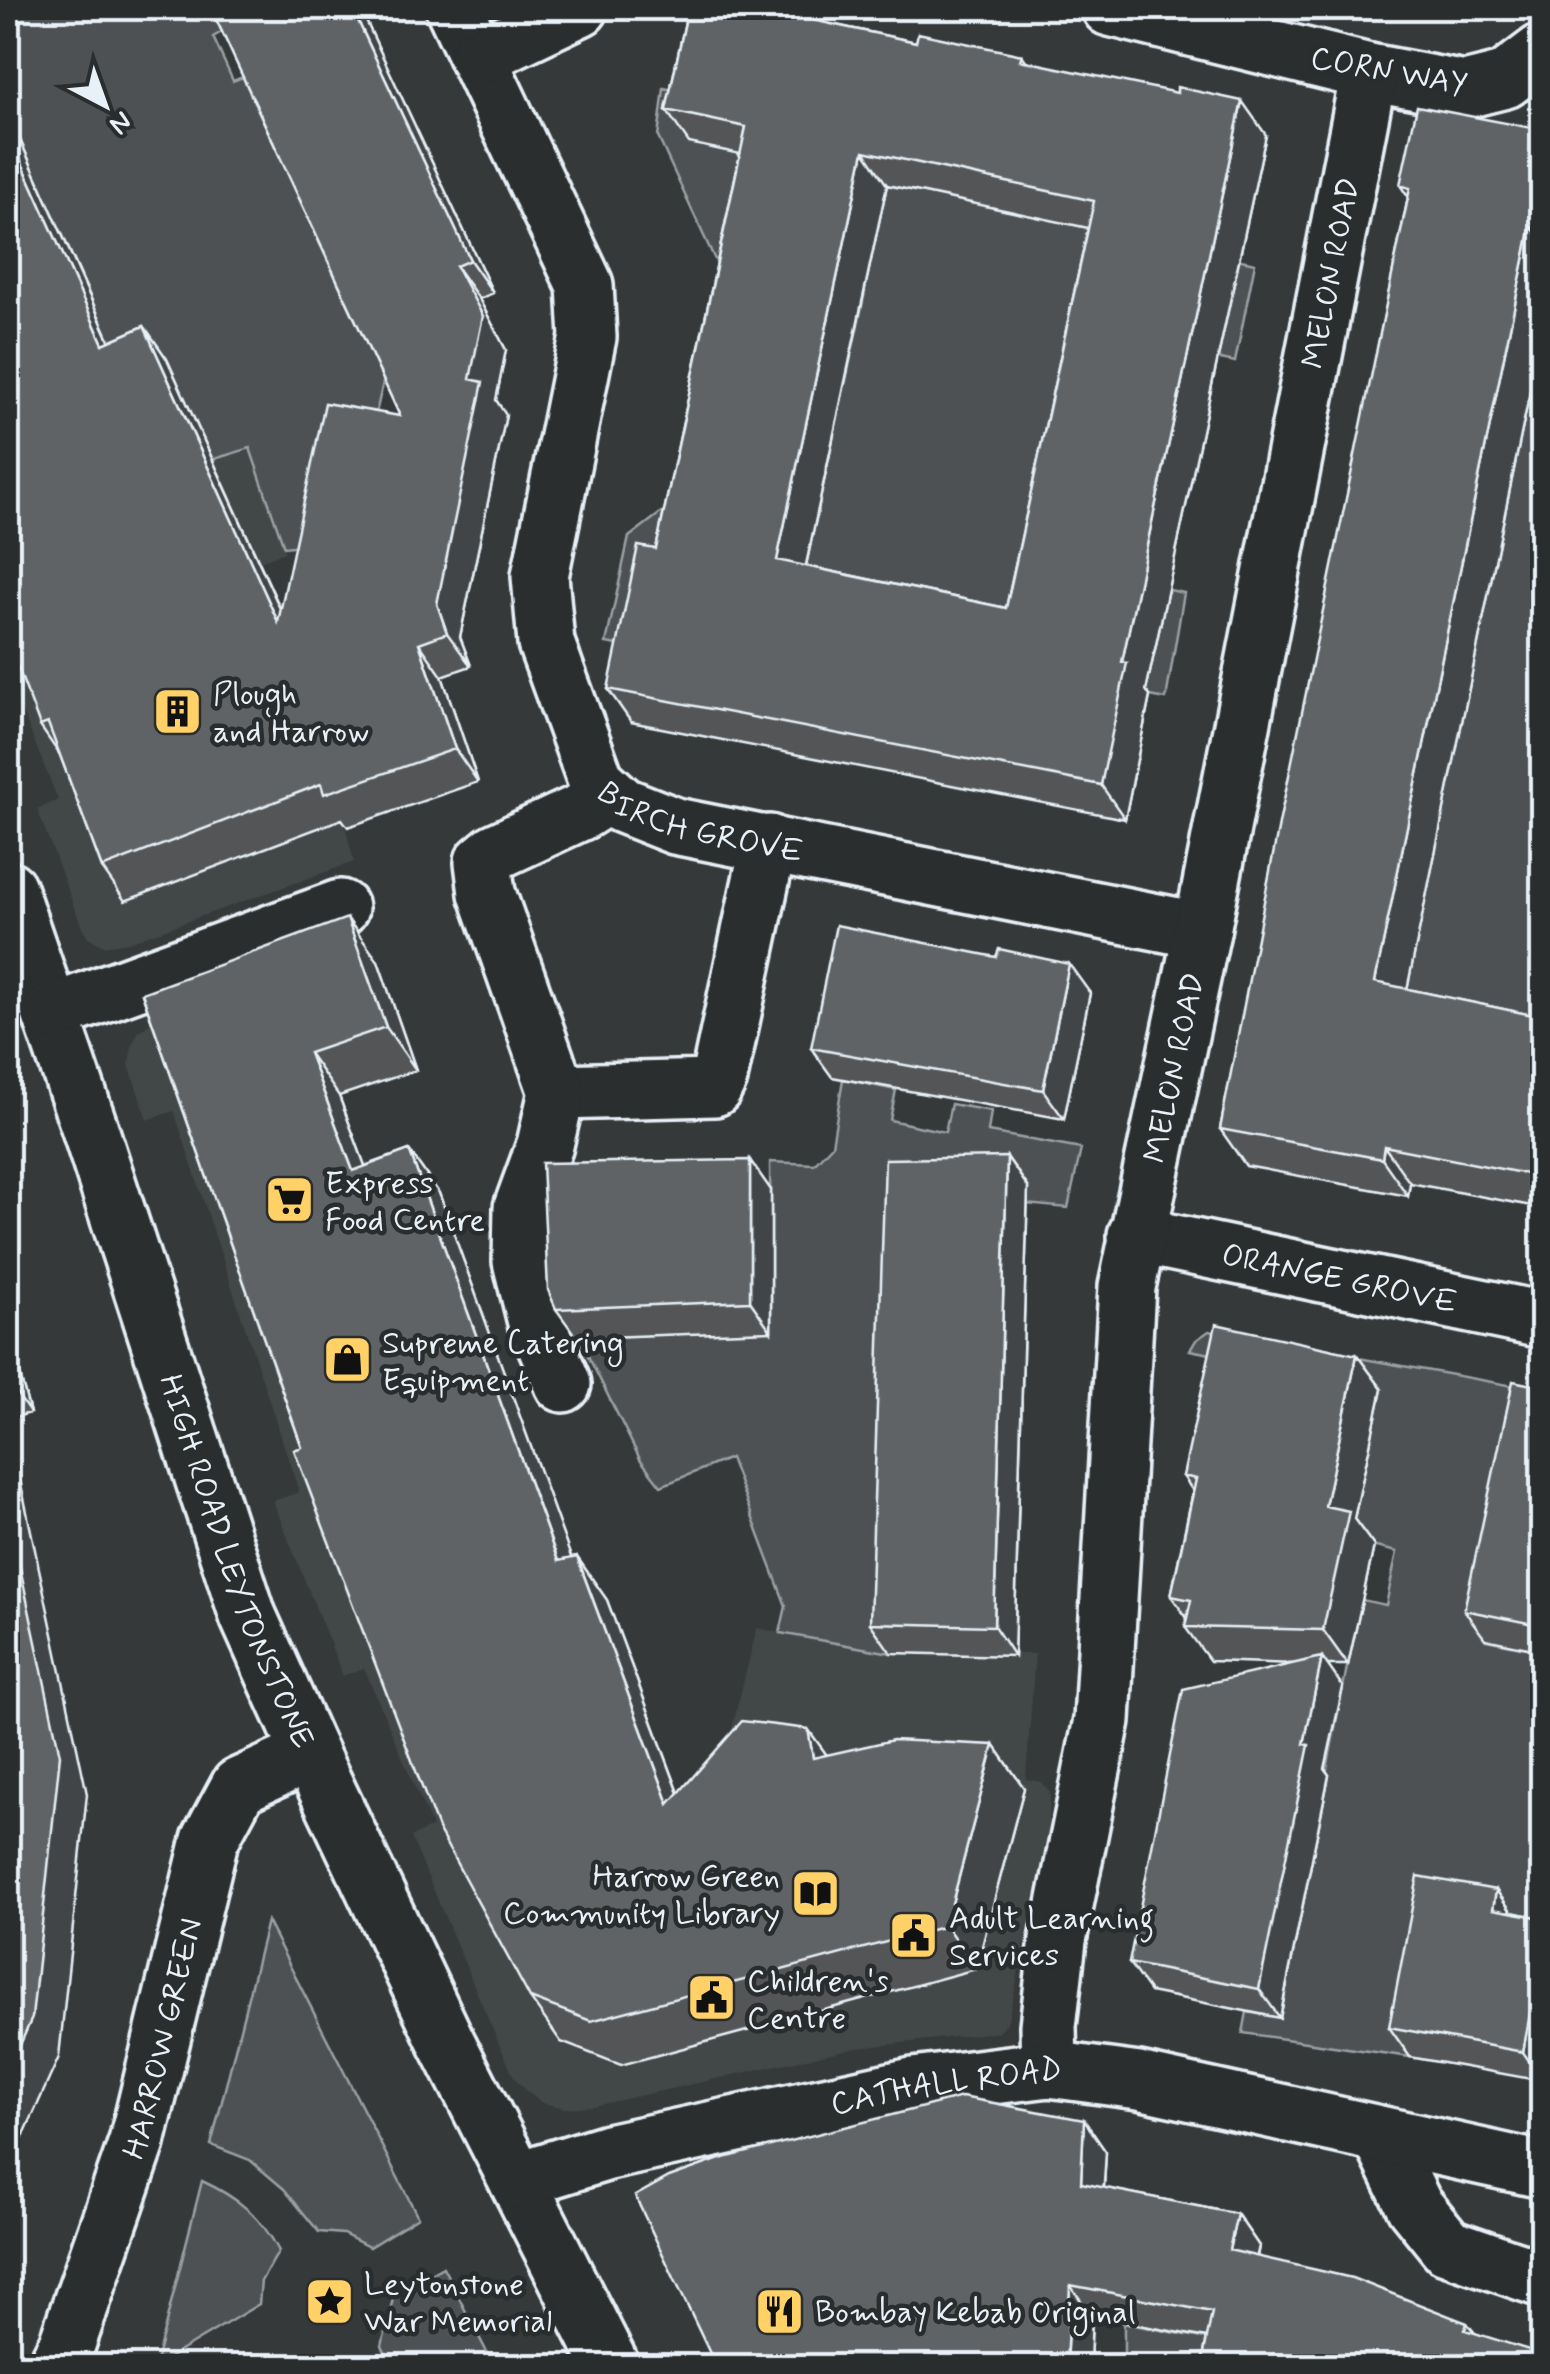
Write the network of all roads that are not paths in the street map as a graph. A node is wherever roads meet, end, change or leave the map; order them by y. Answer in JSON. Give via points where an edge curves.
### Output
{"nodes":[{"id":1,"x":454,"y":8,"type":"edge"},
{"id":2,"x":580,"y":8,"type":"edge"},
{"id":3,"x":1110,"y":8,"type":"edge"},
{"id":4,"x":1542,"y":52,"type":"edge"},
{"id":5,"x":477,"y":57,"type":"junction"},
{"id":6,"x":1369,"y":72,"type":"junction"},
{"id":7,"x":608,"y":794,"type":"junction"},
{"id":8,"x":769,"y":843,"type":"junction"},
{"id":9,"x":8,"y":889,"type":"edge"},
{"id":10,"x":340,"y":908,"type":"dead end"},
{"id":11,"x":1202,"y":931,"type":"junction"},
{"id":12,"x":51,"y":1013,"type":"junction"},
{"id":13,"x":557,"y":1092,"type":"junction"},
{"id":14,"x":1136,"y":1235,"type":"junction"},
{"id":15,"x":1542,"y":1320,"type":"edge"},
{"id":16,"x":563,"y":1384,"type":"dead end"},
{"id":17,"x":310,"y":1754,"type":"junction"},
{"id":18,"x":1049,"y":2070,"type":"junction"},
{"id":19,"x":1381,"y":2137,"type":"junction"},
{"id":20,"x":1542,"y":2170,"type":"edge"},
{"id":21,"x":516,"y":2180,"type":"junction"},
{"id":22,"x":1542,"y":2279,"type":"edge"},
{"id":23,"x":56,"y":2366,"type":"edge"},
{"id":24,"x":610,"y":2366,"type":"edge"}],
"edges":[{"from":1,"to":5,"type":"street","name":"BIRCH GROVE"},
{"from":2,"to":5,"type":"street"},
{"from":3,"to":6,"type":"street","name":"CORN WAY"},
{"from":4,"to":6,"type":"street","name":"CORN WAY","via":[[1504,80],[1466,90]]},
{"from":5,"to":7,"type":"street","name":"BIRCH GROVE","via":[[585,285],[588,337],[540,576],[546,642],[589,767]]},
{"from":6,"to":11,"type":"street","name":"MELON ROAD"},
{"from":7,"to":8,"type":"street","name":"BIRCH GROVE","via":[[676,826]]},
{"from":7,"to":13,"type":"street","via":[[484,862],[487,893]]},
{"from":8,"to":11,"type":"street","name":"BIRCH GROVE"},
{"from":8,"to":13,"type":"street","via":[[714,1088]]},
{"from":9,"to":12,"type":"street","name":"HIGH ROAD LEYTONSTONE"},
{"from":10,"to":12,"type":"street"},
{"from":11,"to":14,"type":"street","name":"MELON ROAD"},
{"from":12,"to":17,"type":"street","name":"HIGH ROAD LEYTONSTONE","via":[[248,1616]]},
{"from":13,"to":16,"type":"street","via":[[522,1208],[521,1261],[536,1322]]},
{"from":14,"to":15,"type":"street","name":"ORANGE GROVE"},
{"from":14,"to":18,"type":"street","name":"MELON ROAD","via":[[1127,1287],[1102,1720],[1058,1940]]},
{"from":17,"to":21,"type":"street","name":"HIGH ROAD LEYTONSTONE"},
{"from":17,"to":23,"type":"street","name":"HARROW GREEN","via":[[239,1786],[210,1840],[138,2142]]},
{"from":18,"to":19,"type":"street","name":"CATHALL ROAD","via":[[1139,2081]]},
{"from":18,"to":21,"type":"street","name":"CATHALL ROAD","via":[[894,2090],[608,2152]]},
{"from":19,"to":20,"type":"street","name":"CATHALL ROAD"},
{"from":19,"to":22,"type":"street","via":[[1414,2205],[1447,2246]]},
{"from":21,"to":24,"type":"street","name":"HIGH ROAD LEYTONSTONE"}]}
